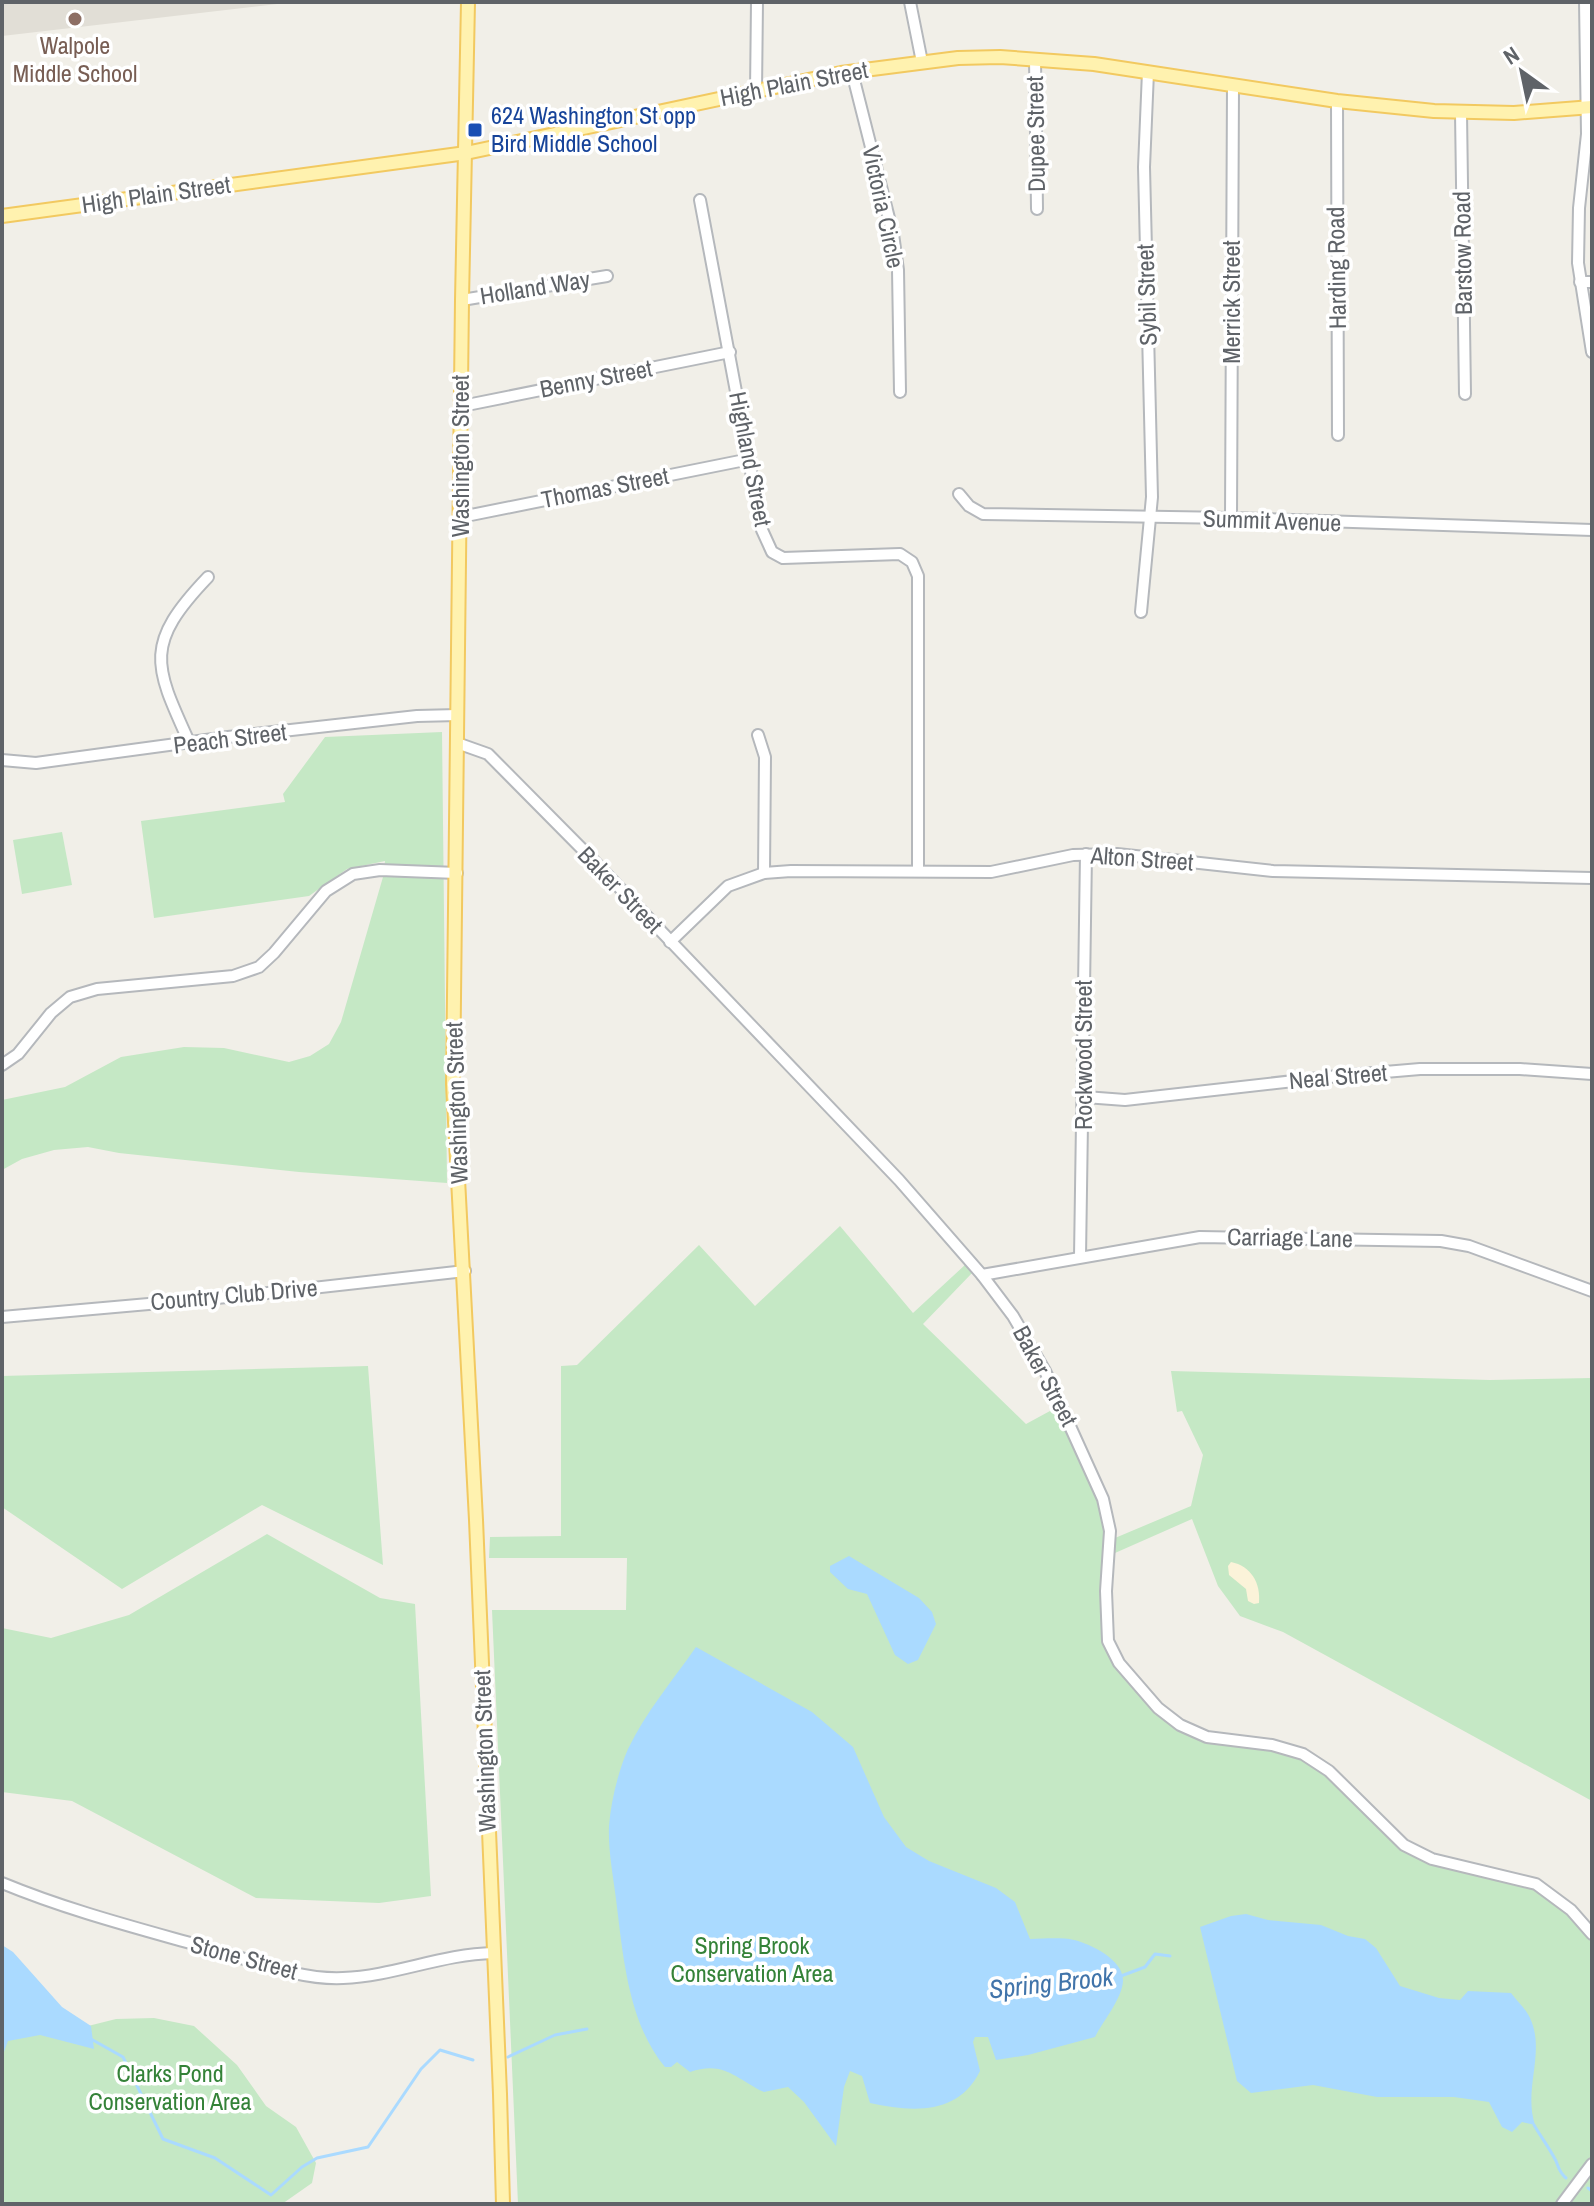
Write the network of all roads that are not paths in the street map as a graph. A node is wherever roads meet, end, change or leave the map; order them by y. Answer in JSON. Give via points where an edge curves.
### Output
{"nodes":[{"id":1,"x":468,"y":2,"type":"edge"},
{"id":2,"x":757,"y":2,"type":"edge"},
{"id":3,"x":910,"y":2,"type":"edge"},
{"id":4,"x":1585,"y":2,"type":"edge"},
{"id":5,"x":1035,"y":59,"type":"junction"},
{"id":6,"x":922,"y":62,"type":"junction"},
{"id":7,"x":852,"y":72,"type":"junction"},
{"id":8,"x":1148,"y":72,"type":"junction"},
{"id":9,"x":1233,"y":86,"type":"junction"},
{"id":10,"x":756,"y":91,"type":"junction"},
{"id":11,"x":1337,"y":101,"type":"junction"},
{"id":12,"x":1590,"y":107,"type":"edge"},
{"id":13,"x":1461,"y":113,"type":"junction"},
{"id":14,"x":466,"y":153,"type":"junction"},
{"id":15,"x":700,"y":200,"type":"dead end"},
{"id":16,"x":1037,"y":209,"type":"dead end"},
{"id":17,"x":2,"y":216,"type":"edge"},
{"id":18,"x":607,"y":276,"type":"dead end"},
{"id":19,"x":1580,"y":282,"type":"junction"},
{"id":20,"x":1592,"y":282,"type":"edge"},
{"id":21,"x":462,"y":300,"type":"junction"},
{"id":22,"x":730,"y":352,"type":"junction"},
{"id":23,"x":1592,"y":352,"type":"edge"},
{"id":24,"x":900,"y":392,"type":"dead end"},
{"id":25,"x":1465,"y":394,"type":"dead end"},
{"id":26,"x":462,"y":406,"type":"junction"},
{"id":27,"x":1338,"y":435,"type":"dead end"},
{"id":28,"x":750,"y":459,"type":"junction"},
{"id":29,"x":959,"y":494,"type":"dead end"},
{"id":30,"x":461,"y":517,"type":"junction"},
{"id":31,"x":1150,"y":517,"type":"junction"},
{"id":32,"x":1231,"y":518,"type":"junction"},
{"id":33,"x":1592,"y":530,"type":"edge"},
{"id":34,"x":208,"y":577,"type":"dead end"},
{"id":35,"x":1141,"y":612,"type":"dead end"},
{"id":36,"x":458,"y":715,"type":"junction"},
{"id":37,"x":758,"y":735,"type":"dead end"},
{"id":38,"x":457,"y":743,"type":"junction"},
{"id":39,"x":190,"y":744,"type":"junction"},
{"id":40,"x":2,"y":760,"type":"edge"},
{"id":41,"x":1086,"y":854,"type":"junction"},
{"id":42,"x":918,"y":871,"type":"junction"},
{"id":43,"x":457,"y":873,"type":"junction"},
{"id":44,"x":764,"y":873,"type":"junction"},
{"id":45,"x":1592,"y":878,"type":"edge"},
{"id":46,"x":670,"y":942,"type":"junction"},
{"id":47,"x":2,"y":1065,"type":"edge"},
{"id":48,"x":1592,"y":1074,"type":"edge"},
{"id":49,"x":1085,"y":1097,"type":"junction"},
{"id":50,"x":1080,"y":1257,"type":"junction"},
{"id":51,"x":465,"y":1271,"type":"junction"},
{"id":52,"x":982,"y":1275,"type":"junction"},
{"id":53,"x":1592,"y":1291,"type":"edge"},
{"id":54,"x":2,"y":1317,"type":"edge"},
{"id":55,"x":2,"y":1883,"type":"edge"},
{"id":56,"x":1592,"y":1934,"type":"edge"},
{"id":57,"x":493,"y":1953,"type":"junction"},
{"id":58,"x":1592,"y":2164,"type":"edge"},
{"id":59,"x":503,"y":2204,"type":"edge"},
{"id":60,"x":1562,"y":2204,"type":"edge"}],
"edges":[{"from":1,"to":14,"type":"main road","name":"Washington Street"},
{"from":2,"to":10,"type":"street"},
{"from":3,"to":6,"type":"street"},
{"from":4,"to":12,"type":"street"},
{"from":5,"to":6,"type":"main road","name":"High Plain Street"},
{"from":5,"to":8,"type":"main road","name":"High Plain Street"},
{"from":5,"to":16,"type":"street","name":"Dupee Street"},
{"from":6,"to":7,"type":"main road","name":"High Plain Street"},
{"from":7,"to":10,"type":"main road","name":"High Plain Street"},
{"from":7,"to":24,"type":"street","name":"Victoria Circle","via":[[893,234]]},
{"from":8,"to":9,"type":"main road","name":"High Plain Street"},
{"from":8,"to":31,"type":"street","name":"Sybil Street","via":[[1144,183]]},
{"from":9,"to":11,"type":"main road","name":"High Plain Street"},
{"from":9,"to":32,"type":"street","name":"Merrick Street"},
{"from":10,"to":14,"type":"main road","name":"High Plain Street"},
{"from":11,"to":13,"type":"main road","name":"High Plain Street"},
{"from":11,"to":27,"type":"street","name":"Harding Road"},
{"from":12,"to":13,"type":"main road","name":"High Plain Street"},
{"from":12,"to":19,"type":"street","via":[[1578,232]]},
{"from":13,"to":25,"type":"street","name":"Barstow Road"},
{"from":14,"to":17,"type":"main road","name":"High Plain Street"},
{"from":14,"to":21,"type":"main road","name":"Washington Street"},
{"from":15,"to":22,"type":"street","name":"Highland Street"},
{"from":18,"to":21,"type":"street","name":"Holland Way"},
{"from":19,"to":20,"type":"street"},
{"from":19,"to":23,"type":"street"},
{"from":21,"to":26,"type":"main road","name":"Washington Street"},
{"from":22,"to":26,"type":"street","name":"Benny Street"},
{"from":22,"to":28,"type":"street","name":"Highland Street"},
{"from":26,"to":30,"type":"main road","name":"Washington Street"},
{"from":28,"to":30,"type":"street","name":"Thomas Street"},
{"from":28,"to":42,"type":"street","name":"Highland Street","via":[[763,535],[779,558],[900,554],[915,568]]},
{"from":29,"to":31,"type":"street","name":"Summit Avenue","via":[[983,514]]},
{"from":30,"to":36,"type":"main road","name":"Washington Street"},
{"from":31,"to":32,"type":"street","name":"Summit Avenue"},
{"from":31,"to":35,"type":"street","name":"Sybil Street"},
{"from":32,"to":33,"type":"street","name":"Summit Avenue"},
{"from":34,"to":39,"type":"street","via":[[184,601],[167,630],[161,661],[167,694]]},
{"from":36,"to":38,"type":"main road","name":"Washington Street"},
{"from":36,"to":39,"type":"street","name":"Peach Street"},
{"from":37,"to":44,"type":"street","via":[[765,757]]},
{"from":38,"to":43,"type":"main road","name":"Washington Street"},
{"from":38,"to":46,"type":"street","name":"Baker Street","via":[[488,754]]},
{"from":39,"to":40,"type":"street","name":"Peach Street","via":[[36,763]]},
{"from":41,"to":42,"type":"street","name":"Alton Street","via":[[991,872]]},
{"from":41,"to":45,"type":"street","name":"Alton Street","via":[[1273,871]]},
{"from":41,"to":49,"type":"street","name":"Rockwood Street"},
{"from":42,"to":44,"type":"street","name":"Alton Street"},
{"from":43,"to":47,"type":"street","via":[[353,874],[326,891],[259,967],[233,976],[97,989],[70,997]]},
{"from":43,"to":51,"type":"main road","name":"Washington Street","via":[[453,1084]]},
{"from":44,"to":46,"type":"street","name":"Alton Street","via":[[728,886]]},
{"from":46,"to":52,"type":"street","name":"Baker Street","via":[[899,1180]]},
{"from":48,"to":49,"type":"street","name":"Neal Street","via":[[1420,1069],[1125,1100]]},
{"from":49,"to":50,"type":"street","name":"Rockwood Street"},
{"from":50,"to":52,"type":"street","name":"Carriage Lane"},
{"from":50,"to":53,"type":"street","name":"Carriage Lane","via":[[1200,1237],[1441,1241],[1469,1246]]},
{"from":51,"to":54,"type":"street","name":"Country Club Drive"},
{"from":51,"to":57,"type":"main road","name":"Washington Street"},
{"from":52,"to":56,"type":"street","name":"Baker Street","via":[[1035,1350],[1096,1478],[1110,1531],[1108,1641],[1119,1663],[1158,1708],[1207,1737],[1303,1754],[1329,1771],[1404,1845],[1432,1859],[1536,1884]]},
{"from":55,"to":57,"type":"street","name":"Stone Street","via":[[104,1918],[326,1978]]},
{"from":57,"to":59,"type":"main road","name":"Washington Street"},
{"from":58,"to":60,"type":"street"}]}
